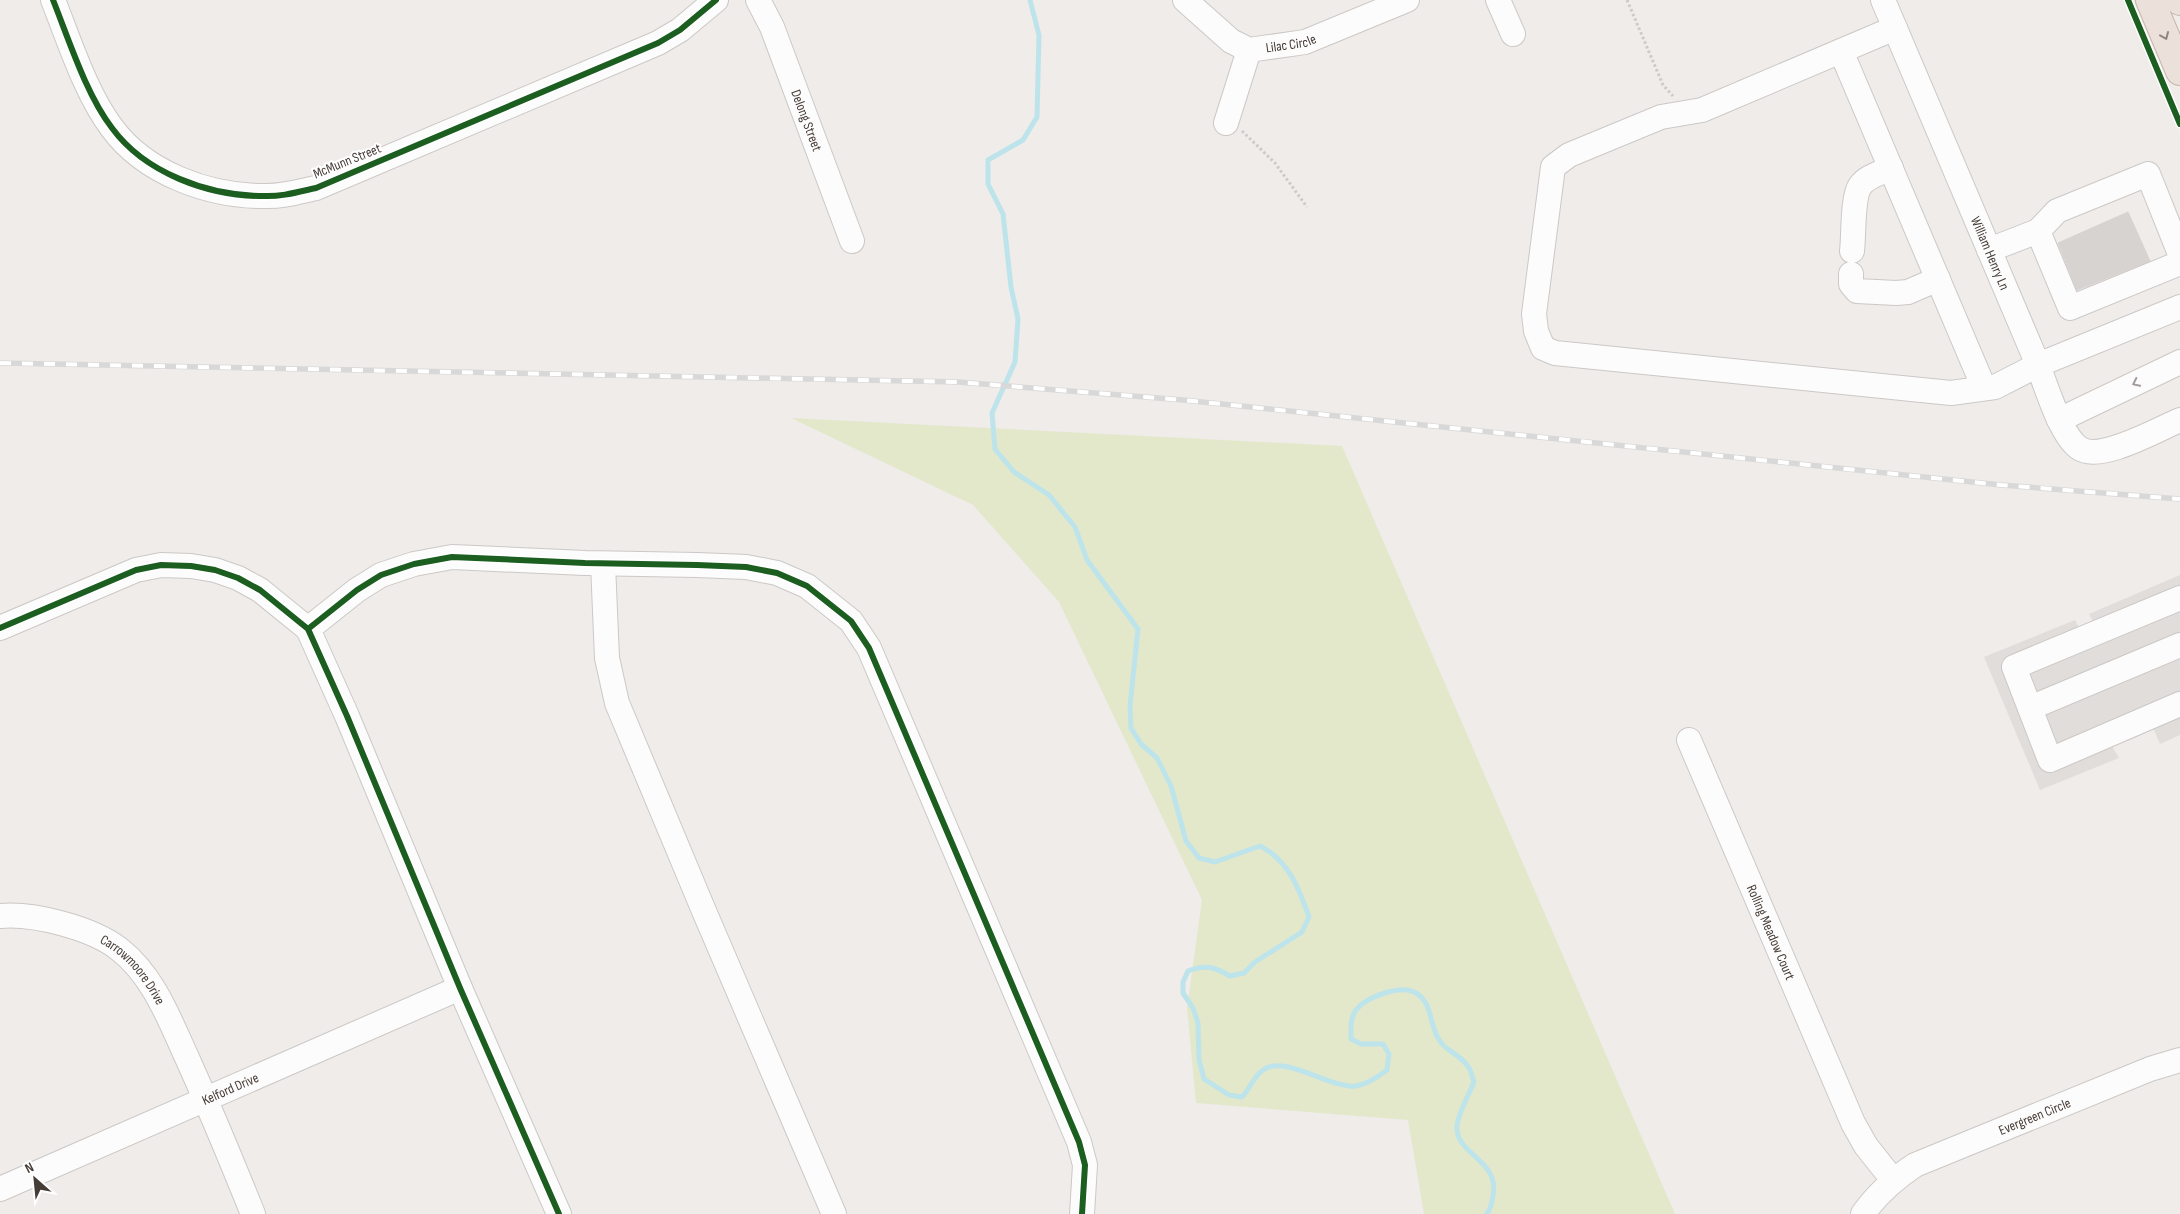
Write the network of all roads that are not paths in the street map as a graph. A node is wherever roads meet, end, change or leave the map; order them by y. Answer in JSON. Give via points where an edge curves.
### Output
{"nodes":[{"id":1,"x":53,"y":0,"type":"edge"},
{"id":2,"x":716,"y":0,"type":"edge"},
{"id":3,"x":758,"y":0,"type":"edge"},
{"id":4,"x":1185,"y":0,"type":"edge"},
{"id":5,"x":1407,"y":0,"type":"edge"},
{"id":6,"x":1498,"y":0,"type":"edge"},
{"id":7,"x":1883,"y":0,"type":"edge"},
{"id":8,"x":2150,"y":0,"type":"edge"},
{"id":9,"x":1895,"y":28,"type":"junction"},
{"id":10,"x":1512,"y":34,"type":"dead end"},
{"id":11,"x":1249,"y":50,"type":"junction"},
{"id":12,"x":1841,"y":51,"type":"junction"},
{"id":13,"x":2180,"y":71,"type":"edge"},
{"id":14,"x":1227,"y":120,"type":"road end"},
{"id":15,"x":1891,"y":168,"type":"junction"},
{"id":16,"x":2038,"y":231,"type":"junction"},
{"id":17,"x":852,"y":241,"type":"dead end"},
{"id":18,"x":1989,"y":250,"type":"junction"},
{"id":19,"x":2180,"y":254,"type":"edge"},
{"id":20,"x":2180,"y":263,"type":"edge"},
{"id":21,"x":1938,"y":279,"type":"junction"},
{"id":22,"x":2180,"y":308,"type":"edge"},
{"id":23,"x":2180,"y":362,"type":"edge"},
{"id":24,"x":2038,"y":365,"type":"junction"},
{"id":25,"x":1984,"y":388,"type":"junction"},
{"id":26,"x":2059,"y":420,"type":"junction"},
{"id":27,"x":2180,"y":420,"type":"edge"},
{"id":28,"x":603,"y":564,"type":"junction"},
{"id":29,"x":2180,"y":598,"type":"edge"},
{"id":30,"x":0,"y":628,"type":"edge"},
{"id":31,"x":308,"y":629,"type":"junction"},
{"id":32,"x":2180,"y":645,"type":"edge"},
{"id":33,"x":2180,"y":704,"type":"edge"},
{"id":34,"x":2030,"y":708,"type":"junction"},
{"id":35,"x":1689,"y":740,"type":"dead end"},
{"id":36,"x":0,"y":916,"type":"edge"},
{"id":37,"x":460,"y":988,"type":"junction"},
{"id":38,"x":2180,"y":1060,"type":"edge"},
{"id":39,"x":206,"y":1099,"type":"junction"},
{"id":40,"x":1893,"y":1180,"type":"junction"},
{"id":41,"x":0,"y":1189,"type":"edge"},
{"id":42,"x":253,"y":1214,"type":"edge"},
{"id":43,"x":559,"y":1214,"type":"edge"},
{"id":44,"x":834,"y":1214,"type":"edge"},
{"id":45,"x":1082,"y":1214,"type":"edge"},
{"id":46,"x":1863,"y":1214,"type":"edge"}],
"edges":[{"from":1,"to":2,"type":"street","name":"McMunn Street","via":[[97,106],[131,149],[153,166],[175,177],[240,195],[264,196],[316,188],[658,43],[680,30]]},
{"from":3,"to":17,"type":"street","name":"Delong Street","via":[[772,27]]},
{"from":4,"to":11,"type":"street","name":"Lilac Circle","via":[[1231,41]]},
{"from":5,"to":11,"type":"street","name":"Lilac Circle","via":[[1304,42]]},
{"from":6,"to":10,"type":"street"},
{"from":7,"to":9,"type":"street","name":"William Henry Ln"},
{"from":8,"to":13,"type":"highway","one_way":true},
{"from":9,"to":12,"type":"street"},
{"from":9,"to":18,"type":"street","name":"William Henry Ln"},
{"from":11,"to":14,"type":"street"},
{"from":12,"to":15,"type":"street"},
{"from":12,"to":25,"type":"street","via":[[1702,110],[1660,117],[1569,155],[1553,167],[1534,314],[1543,348],[1555,353],[1951,393]]},
{"from":15,"to":21,"type":"street"},
{"from":15,"to":21,"type":"street","via":[[1868,178],[1860,186],[1851,284],[1857,290],[1896,293],[1908,292]]},
{"from":16,"to":18,"type":"street"},
{"from":16,"to":19,"type":"street","via":[[2057,210],[2148,174]]},
{"from":16,"to":20,"type":"street","via":[[2070,308]]},
{"from":18,"to":24,"type":"street","name":"William Henry Ln"},
{"from":21,"to":25,"type":"street"},
{"from":22,"to":24,"type":"street"},
{"from":23,"to":26,"type":"street","one_way":true},
{"from":24,"to":25,"type":"street","via":[[1995,387]]},
{"from":24,"to":26,"type":"street","name":"William Henry Ln"},
{"from":26,"to":27,"type":"street","name":"William Henry Ln","via":[[2078,448],[2104,452]]},
{"from":28,"to":31,"type":"street","via":[[452,557],[414,564],[381,575]]},
{"from":28,"to":44,"type":"street","via":[[607,658],[617,703]]},
{"from":28,"to":45,"type":"street","via":[[746,567],[778,572],[807,586],[851,621],[869,648],[1079,1142],[1085,1165]]},
{"from":29,"to":34,"type":"street","via":[[2014,667]]},
{"from":30,"to":31,"type":"street","via":[[136,570],[161,565],[215,570],[238,578],[260,590]]},
{"from":31,"to":37,"type":"street"},
{"from":32,"to":34,"type":"street"},
{"from":33,"to":34,"type":"street","via":[[2050,760]]},
{"from":35,"to":40,"type":"street","name":"Rolling Meadow Court","via":[[1853,1123],[1866,1146]]},
{"from":36,"to":39,"type":"street","name":"Carrowmoore Drive","via":[[46,919],[84,931],[119,948],[151,982]]},
{"from":37,"to":39,"type":"street","name":"Kelford Drive"},
{"from":37,"to":43,"type":"street"},
{"from":38,"to":40,"type":"street","name":"Evergreen Circle","via":[[2150,1069],[1934,1156]]},
{"from":39,"to":41,"type":"street","name":"Kelford Drive"},
{"from":39,"to":42,"type":"street","name":"Carrowmoore Drive"},
{"from":40,"to":46,"type":"street","name":"Evergreen Circle"}]}
